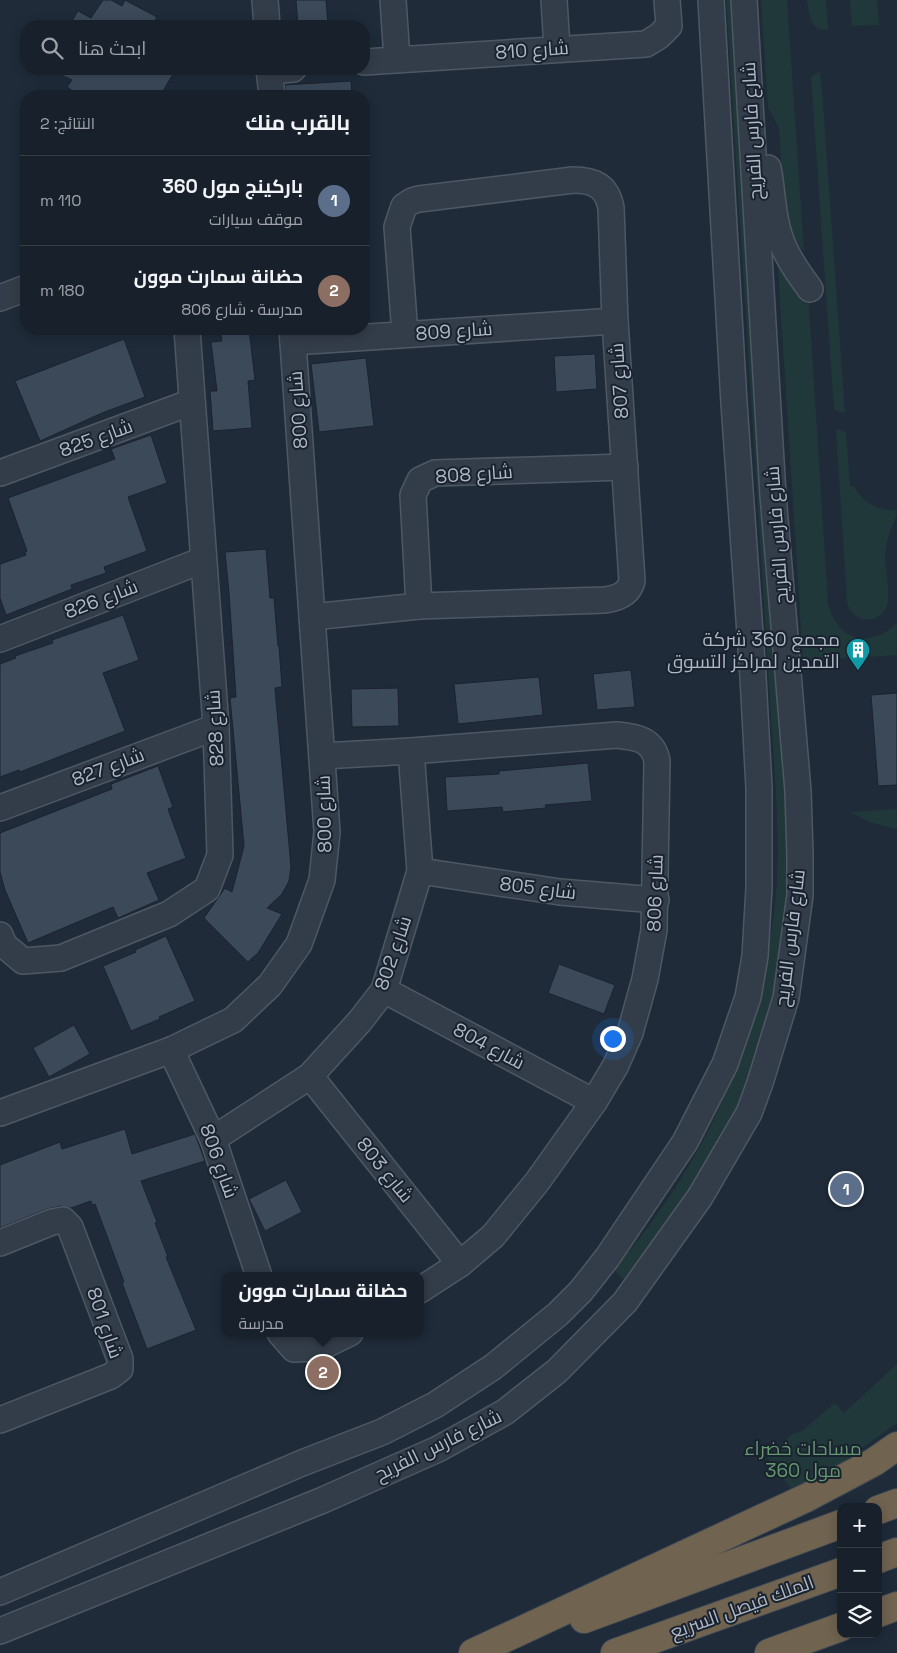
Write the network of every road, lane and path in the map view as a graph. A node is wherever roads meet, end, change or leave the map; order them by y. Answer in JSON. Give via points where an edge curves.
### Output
{"nodes":[{"id":1,"x":265,"y":0,"type":"edge"},
{"id":2,"x":393,"y":0,"type":"edge"},
{"id":3,"x":554,"y":0,"type":"edge"},
{"id":4,"x":667,"y":0,"type":"edge"},
{"id":5,"x":711,"y":0,"type":"edge"},
{"id":6,"x":744,"y":0,"type":"edge"},
{"id":7,"x":267,"y":20,"type":"edge"},
{"id":8,"x":557,"y":48,"type":"junction"},
{"id":9,"x":397,"y":59,"type":"junction"},
{"id":10,"x":370,"y":61,"type":"edge"},
{"id":11,"x":277,"y":75,"type":"edge"},
{"id":12,"x":273,"y":90,"type":"edge"},
{"id":13,"x":751,"y":128,"type":"junction"},
{"id":14,"x":810,"y":289,"type":"dead end"},
{"id":15,"x":20,"y":290,"type":"edge"},
{"id":16,"x":0,"y":298,"type":"edge"},
{"id":17,"x":615,"y":320,"type":"junction"},
{"id":18,"x":370,"y":334,"type":"edge"},
{"id":19,"x":405,"y":334,"type":"junction"},
{"id":20,"x":187,"y":335,"type":"edge"},
{"id":21,"x":292,"y":335,"type":"edge"},
{"id":22,"x":192,"y":402,"type":"junction"},
{"id":23,"x":734,"y":403,"type":"junction"},
{"id":24,"x":768,"y":405,"type":"junction"},
{"id":25,"x":738,"y":467,"type":"junction"},
{"id":26,"x":625,"y":468,"type":"junction"},
{"id":27,"x":772,"y":468,"type":"junction"},
{"id":28,"x":0,"y":473,"type":"edge"},
{"id":29,"x":203,"y":560,"type":"junction"},
{"id":30,"x":419,"y":606,"type":"junction"},
{"id":31,"x":312,"y":617,"type":"junction"},
{"id":32,"x":0,"y":639,"type":"edge"},
{"id":33,"x":216,"y":727,"type":"junction"},
{"id":34,"x":411,"y":751,"type":"junction"},
{"id":35,"x":323,"y":756,"type":"junction"},
{"id":36,"x":0,"y":808,"type":"edge"},
{"id":37,"x":420,"y":871,"type":"junction"},
{"id":38,"x":656,"y":900,"type":"junction"},
{"id":39,"x":0,"y":935,"type":"edge"},
{"id":40,"x":384,"y":990,"type":"junction"},
{"id":41,"x":171,"y":1050,"type":"junction"},
{"id":42,"x":310,"y":1076,"type":"junction"},
{"id":43,"x":594,"y":1102,"type":"junction"},
{"id":44,"x":0,"y":1113,"type":"edge"},
{"id":45,"x":213,"y":1139,"type":"junction"},
{"id":46,"x":0,"y":1243,"type":"edge"},
{"id":47,"x":460,"y":1264,"type":"junction"},
{"id":48,"x":258,"y":1272,"type":"edge"},
{"id":49,"x":424,"y":1287,"type":"edge"},
{"id":50,"x":284,"y":1337,"type":"edge"},
{"id":51,"x":342,"y":1337,"type":"edge"},
{"id":52,"x":0,"y":1420,"type":"edge"},
{"id":53,"x":897,"y":1446,"type":"edge"},
{"id":54,"x":897,"y":1503,"type":"edge"},
{"id":55,"x":882,"y":1509,"type":"edge"},
{"id":56,"x":837,"y":1525,"type":"edge"},
{"id":57,"x":897,"y":1552,"type":"edge"},
{"id":58,"x":882,"y":1558,"type":"edge"},
{"id":59,"x":837,"y":1573,"type":"edge"},
{"id":60,"x":0,"y":1592,"type":"edge"},
{"id":61,"x":897,"y":1606,"type":"edge"},
{"id":62,"x":882,"y":1612,"type":"edge"},
{"id":63,"x":837,"y":1627,"type":"edge"},
{"id":64,"x":0,"y":1631,"type":"edge"},
{"id":65,"x":473,"y":1653,"type":"edge"},
{"id":66,"x":492,"y":1653,"type":"edge"},
{"id":67,"x":615,"y":1653,"type":"edge"},
{"id":68,"x":768,"y":1653,"type":"edge"}],
"edges":[{"from":1,"to":7,"type":"street"},
{"from":2,"to":9,"type":"street"},
{"from":3,"to":8,"type":"street"},
{"from":4,"to":8,"type":"street","name":"شارع 810","via":[[669,26],[646,44]]},
{"from":5,"to":23,"type":"street","name":"شارع فارس الفريح"},
{"from":6,"to":13,"type":"street","name":"شارع فارس الفريح"},
{"from":8,"to":9,"type":"street","name":"شارع 810"},
{"from":9,"to":10,"type":"street","name":"شارع 810"},
{"from":11,"to":12,"type":"street"},
{"from":13,"to":14,"type":"street","via":[[766,160],[782,244]]},
{"from":13,"to":24,"type":"street","name":"شارع فارس الفريح"},
{"from":15,"to":16,"type":"street"},
{"from":17,"to":19,"type":"street","name":"شارع 809"},
{"from":17,"to":19,"type":"street","name":"شارع 807","via":[[608,195],[597,184],[573,180],[412,200],[404,206],[397,227]]},
{"from":17,"to":26,"type":"street","name":"شارع 807"},
{"from":18,"to":19,"type":"street","name":"شارع 809"},
{"from":20,"to":22,"type":"street","name":"شارع 828"},
{"from":21,"to":31,"type":"street","name":"شارع 800"},
{"from":22,"to":28,"type":"street","name":"شارع 825"},
{"from":22,"to":29,"type":"street","name":"شارع 828"},
{"from":23,"to":24,"type":"street","via":[[744,418],[750,420],[760,417]]},
{"from":23,"to":25,"type":"street","name":"شارع فارس الفريح"},
{"from":24,"to":27,"type":"street","name":"شارع فارس الفريح"},
{"from":25,"to":27,"type":"street","via":[[750,456],[760,455]]},
{"from":25,"to":60,"type":"street","name":"شارع فارس الفريح","via":[[759,788],[755,956],[748,997],[725,1064],[670,1166],[581,1291],[558,1314],[492,1367],[436,1405],[382,1432]]},
{"from":26,"to":30,"type":"street","name":"شارع 808","via":[[435,473],[420,480],[413,495]]},
{"from":26,"to":30,"type":"street","name":"شارع 807","via":[[632,581],[621,596],[605,600]]},
{"from":27,"to":64,"type":"street","name":"شارع فارس الفريح","via":[[798,791],[800,894],[786,998],[760,1083],[749,1113],[700,1197],[625,1302],[557,1372],[505,1412],[438,1449],[323,1500]]},
{"from":29,"to":32,"type":"street","name":"شارع 826"},
{"from":29,"to":33,"type":"street","name":"شارع 828"},
{"from":30,"to":31,"type":"street","name":"شارع 807"},
{"from":31,"to":35,"type":"street","name":"شارع 800"},
{"from":33,"to":36,"type":"street","name":"شارع 827"},
{"from":33,"to":39,"type":"street","name":"شارع 828","via":[[220,855],[207,889],[169,914],[62,958],[23,961],[4,945]]},
{"from":34,"to":35,"type":"street","name":"شارع 806"},
{"from":34,"to":37,"type":"street","name":"شارع 802"},
{"from":34,"to":38,"type":"street","name":"شارع 806","via":[[617,735],[642,740],[654,751],[657,761]]},
{"from":35,"to":41,"type":"street","name":"شارع 800","via":[[327,832],[322,880],[299,944],[270,985],[233,1020]]},
{"from":37,"to":38,"type":"street","name":"شارع 805","via":[[560,892]]},
{"from":37,"to":40,"type":"street","name":"شارع 802"},
{"from":38,"to":43,"type":"street","name":"شارع 806","via":[[649,961],[630,1033]]},
{"from":40,"to":42,"type":"street","name":"شارع 802"},
{"from":40,"to":43,"type":"street","name":"شارع 804"},
{"from":41,"to":44,"type":"street","name":"شارع 800"},
{"from":41,"to":45,"type":"street","name":"شارع 806"},
{"from":42,"to":45,"type":"street","name":"شارع 802"},
{"from":42,"to":47,"type":"street","name":"شارع 803"},
{"from":43,"to":47,"type":"street","name":"شارع 806","via":[[537,1182],[493,1236]]},
{"from":45,"to":48,"type":"street","name":"شارع 806"},
{"from":46,"to":52,"type":"street","name":"شارع 801","via":[[52,1222],[63,1220],[70,1227],[120,1358],[120,1369],[111,1376]]},
{"from":47,"to":49,"type":"street","name":"شارع 806"},
{"from":50,"to":51,"type":"street","via":[[294,1349],[319,1348]]},
{"from":53,"to":65,"type":"highway","via":[[806,1498]]},
{"from":54,"to":55,"type":"highway"},
{"from":56,"to":66,"type":"highway"},
{"from":57,"to":58,"type":"highway"},
{"from":59,"to":67,"type":"highway","name":"الملك فيصل السريع"},
{"from":61,"to":62,"type":"highway"},
{"from":63,"to":68,"type":"highway"}]}
